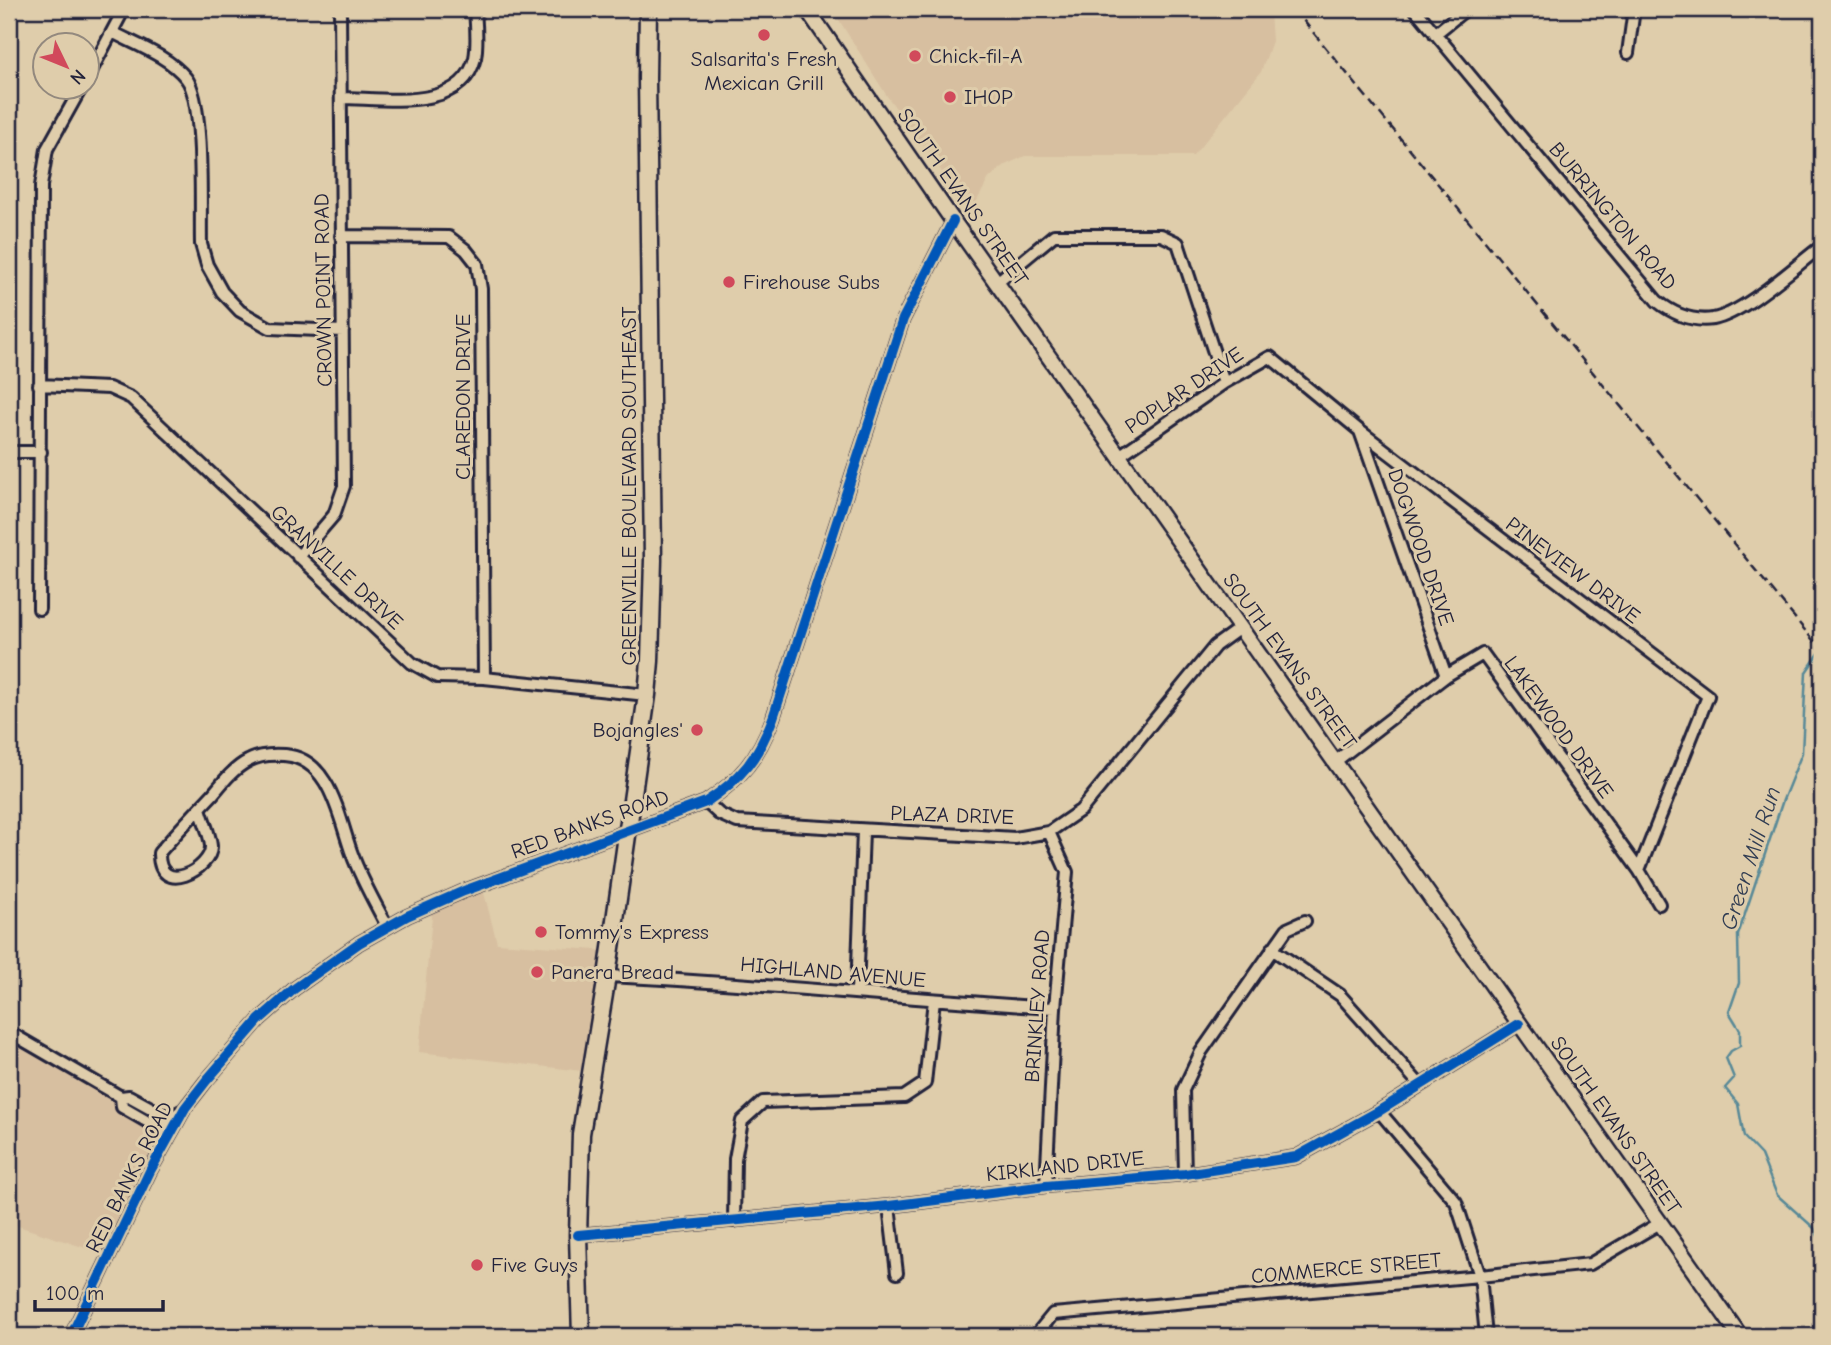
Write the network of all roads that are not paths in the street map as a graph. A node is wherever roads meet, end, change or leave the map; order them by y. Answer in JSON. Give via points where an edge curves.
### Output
{"nodes":[{"id":1,"x":124,"y":9,"type":"edge"},
{"id":2,"x":340,"y":9,"type":"edge"},
{"id":3,"x":475,"y":9,"type":"edge"},
{"id":4,"x":648,"y":9,"type":"edge"},
{"id":5,"x":807,"y":9,"type":"edge"},
{"id":6,"x":1415,"y":9,"type":"edge"},
{"id":7,"x":1466,"y":9,"type":"edge"},
{"id":8,"x":1634,"y":9,"type":"edge"},
{"id":9,"x":113,"y":33,"type":"junction"},
{"id":10,"x":1436,"y":34,"type":"junction"},
{"id":11,"x":102,"y":52,"type":"edge"},
{"id":12,"x":1628,"y":53,"type":"dead end"},
{"id":13,"x":341,"y":98,"type":"junction"},
{"id":14,"x":73,"y":102,"type":"edge"},
{"id":15,"x":953,"y":221,"type":"junction"},
{"id":16,"x":341,"y":236,"type":"junction"},
{"id":17,"x":1822,"y":246,"type":"edge"},
{"id":18,"x":997,"y":282,"type":"junction"},
{"id":19,"x":343,"y":331,"type":"junction"},
{"id":20,"x":1270,"y":357,"type":"joint"},
{"id":21,"x":1224,"y":383,"type":"junction"},
{"id":22,"x":39,"y":385,"type":"junction"},
{"id":23,"x":1360,"y":431,"type":"junction"},
{"id":24,"x":9,"y":452,"type":"edge"},
{"id":25,"x":41,"y":452,"type":"junction"},
{"id":26,"x":1119,"y":456,"type":"junction"},
{"id":27,"x":298,"y":557,"type":"junction"},
{"id":28,"x":39,"y":609,"type":"dead end"},
{"id":29,"x":1240,"y":628,"type":"junction"},
{"id":30,"x":1446,"y":676,"type":"junction"},
{"id":31,"x":484,"y":678,"type":"junction"},
{"id":32,"x":647,"y":695,"type":"junction"},
{"id":33,"x":1336,"y":761,"type":"junction"},
{"id":34,"x":706,"y":802,"type":"junction"},
{"id":35,"x":200,"y":808,"type":"junction"},
{"id":36,"x":863,"y":831,"type":"junction"},
{"id":37,"x":627,"y":832,"type":"junction"},
{"id":38,"x":1049,"y":832,"type":"junction"},
{"id":39,"x":1639,"y":870,"type":"junction"},
{"id":40,"x":1659,"y":904,"type":"dead end"},
{"id":41,"x":1305,"y":921,"type":"dead end"},
{"id":42,"x":387,"y":926,"type":"junction"},
{"id":43,"x":1272,"y":948,"type":"junction"},
{"id":44,"x":607,"y":976,"type":"junction"},
{"id":45,"x":857,"y":992,"type":"junction"},
{"id":46,"x":934,"y":1000,"type":"junction"},
{"id":47,"x":1055,"y":1008,"type":"junction"},
{"id":48,"x":1519,"y":1024,"type":"junction"},
{"id":49,"x":9,"y":1032,"type":"edge"},
{"id":50,"x":1420,"y":1085,"type":"junction"},
{"id":51,"x":185,"y":1108,"type":"junction"},
{"id":52,"x":1379,"y":1111,"type":"junction"},
{"id":53,"x":1185,"y":1174,"type":"junction"},
{"id":54,"x":1046,"y":1186,"type":"junction"},
{"id":55,"x":889,"y":1206,"type":"junction"},
{"id":56,"x":734,"y":1221,"type":"junction"},
{"id":57,"x":1660,"y":1223,"type":"junction"},
{"id":58,"x":578,"y":1235,"type":"junction"},
{"id":59,"x":897,"y":1273,"type":"dead end"},
{"id":60,"x":1480,"y":1276,"type":"junction"},
{"id":61,"x":71,"y":1336,"type":"edge"},
{"id":62,"x":581,"y":1336,"type":"edge"},
{"id":63,"x":1035,"y":1336,"type":"edge"},
{"id":64,"x":1486,"y":1336,"type":"edge"},
{"id":65,"x":1740,"y":1336,"type":"edge"}],
"edges":[{"from":1,"to":9,"type":"street"},
{"from":2,"to":13,"type":"street","name":"CROWN POINT ROAD"},
{"from":3,"to":13,"type":"street","via":[[475,57],[470,70],[446,93],[426,98]]},
{"from":4,"to":32,"type":"highway","name":"GREENVILLE BOULEVARD SOUTHEAST","via":[[653,582]]},
{"from":5,"to":15,"type":"main road","name":"SOUTH EVANS STREET"},
{"from":6,"to":10,"type":"street","name":"BURRINGTON ROAD"},
{"from":7,"to":10,"type":"street"},
{"from":8,"to":12,"type":"street"},
{"from":9,"to":11,"type":"street"},
{"from":9,"to":19,"type":"street","via":[[172,64],[188,80],[197,109],[201,244],[222,292],[240,311],[270,328]]},
{"from":10,"to":17,"type":"street","name":"BURRINGTON ROAD","via":[[1657,301],[1674,314],[1710,319],[1731,313]]},
{"from":13,"to":16,"type":"street","name":"CROWN POINT ROAD"},
{"from":14,"to":22,"type":"street","via":[[47,149],[41,186]]},
{"from":15,"to":18,"type":"main road","name":"SOUTH EVANS STREET"},
{"from":15,"to":34,"type":"street","name":"RED BANKS ROAD","via":[[902,319],[758,754],[727,788]]},
{"from":16,"to":19,"type":"street","name":"CROWN POINT ROAD"},
{"from":16,"to":31,"type":"street","name":"CLAREDON DRIVE","via":[[449,237],[477,264],[481,289]]},
{"from":18,"to":21,"type":"street","via":[[1054,235],[1161,235],[1178,243]]},
{"from":18,"to":26,"type":"main road","name":"SOUTH EVANS STREET"},
{"from":19,"to":27,"type":"street","name":"CROWN POINT ROAD","via":[[344,486],[334,515]]},
{"from":20,"to":21,"type":"street","name":"POPLAR DRIVE"},
{"from":20,"to":23,"type":"street","name":"PINEVIEW DRIVE"},
{"from":21,"to":26,"type":"street","name":"POPLAR DRIVE"},
{"from":22,"to":25,"type":"street"},
{"from":22,"to":27,"type":"street","name":"GRANVILLE DRIVE","via":[[108,388],[131,398]]},
{"from":23,"to":30,"type":"street","name":"DOGWOOD DRIVE"},
{"from":23,"to":39,"type":"street","name":"PINEVIEW DRIVE","via":[[1708,696]]},
{"from":24,"to":25,"type":"street"},
{"from":25,"to":28,"type":"street"},
{"from":26,"to":29,"type":"main road","name":"SOUTH EVANS STREET"},
{"from":27,"to":31,"type":"street","name":"GRANVILLE DRIVE","via":[[412,663],[438,677]]},
{"from":29,"to":33,"type":"main road","name":"SOUTH EVANS STREET"},
{"from":29,"to":38,"type":"street","name":"PLAZA DRIVE","via":[[1215,646],[1081,810]]},
{"from":30,"to":33,"type":"street","name":"LAKEWOOD DRIVE"},
{"from":30,"to":39,"type":"street","name":"LAKEWOOD DRIVE","via":[[1483,654]]},
{"from":31,"to":32,"type":"street","name":"GRANVILLE DRIVE"},
{"from":32,"to":37,"type":"highway","name":"GREENVILLE BOULEVARD SOUTHEAST"},
{"from":33,"to":48,"type":"main road","name":"SOUTH EVANS STREET"},
{"from":34,"to":36,"type":"street","name":"PLAZA DRIVE","via":[[737,822]]},
{"from":34,"to":37,"type":"street","name":"RED BANKS ROAD"},
{"from":35,"to":35,"type":"street","via":[[159,853],[160,866],[170,876],[187,876],[209,854]]},
{"from":35,"to":42,"type":"street","via":[[248,761],[277,754],[303,760],[324,780],[352,856]]},
{"from":36,"to":38,"type":"street","name":"PLAZA DRIVE","via":[[1015,838]]},
{"from":36,"to":45,"type":"street"},
{"from":37,"to":42,"type":"street","name":"RED BANKS ROAD","via":[[464,891]]},
{"from":37,"to":44,"type":"highway","name":"GREENVILLE BOULEVARD SOUTHEAST"},
{"from":38,"to":47,"type":"street","name":"BRINKLEY ROAD","via":[[1067,872]]},
{"from":39,"to":40,"type":"street","name":"LAKEWOOD DRIVE"},
{"from":41,"to":43,"type":"street","via":[[1287,929]]},
{"from":42,"to":51,"type":"street","name":"RED BANKS ROAD","via":[[293,989],[259,1020]]},
{"from":43,"to":50,"type":"street","via":[[1340,995]]},
{"from":43,"to":53,"type":"street","via":[[1201,1052],[1182,1090]]},
{"from":44,"to":45,"type":"street","name":"HIGHLAND AVENUE"},
{"from":44,"to":58,"type":"highway","name":"GREENVILLE BOULEVARD SOUTHEAST","via":[[581,1134]]},
{"from":45,"to":46,"type":"street","name":"HIGHLAND AVENUE"},
{"from":46,"to":47,"type":"street","name":"HIGHLAND AVENUE"},
{"from":46,"to":56,"type":"street","via":[[925,1083],[904,1097],[763,1102],[742,1121],[735,1159]]},
{"from":47,"to":54,"type":"street","name":"BRINKLEY ROAD"},
{"from":48,"to":50,"type":"street","name":"KIRKLAND DRIVE"},
{"from":48,"to":57,"type":"main road","name":"SOUTH EVANS STREET"},
{"from":49,"to":51,"type":"street","via":[[121,1097],[122,1107],[162,1130]]},
{"from":50,"to":52,"type":"street","name":"KIRKLAND DRIVE"},
{"from":51,"to":61,"type":"street","name":"RED BANKS ROAD"},
{"from":52,"to":53,"type":"street","name":"KIRKLAND DRIVE","via":[[1296,1157]]},
{"from":52,"to":60,"type":"street","via":[[1456,1202]]},
{"from":53,"to":54,"type":"street","name":"KIRKLAND DRIVE"},
{"from":54,"to":55,"type":"street","name":"KIRKLAND DRIVE"},
{"from":55,"to":56,"type":"street","name":"KIRKLAND DRIVE"},
{"from":55,"to":59,"type":"street"},
{"from":56,"to":58,"type":"street","name":"KIRKLAND DRIVE"},
{"from":57,"to":60,"type":"street","name":"COMMERCE STREET","via":[[1590,1264]]},
{"from":57,"to":65,"type":"main road","name":"SOUTH EVANS STREET"},
{"from":58,"to":62,"type":"highway","name":"GREENVILLE BOULEVARD SOUTHEAST"},
{"from":60,"to":63,"type":"street","name":"COMMERCE STREET","via":[[1053,1314]]},
{"from":60,"to":64,"type":"street"}]}
